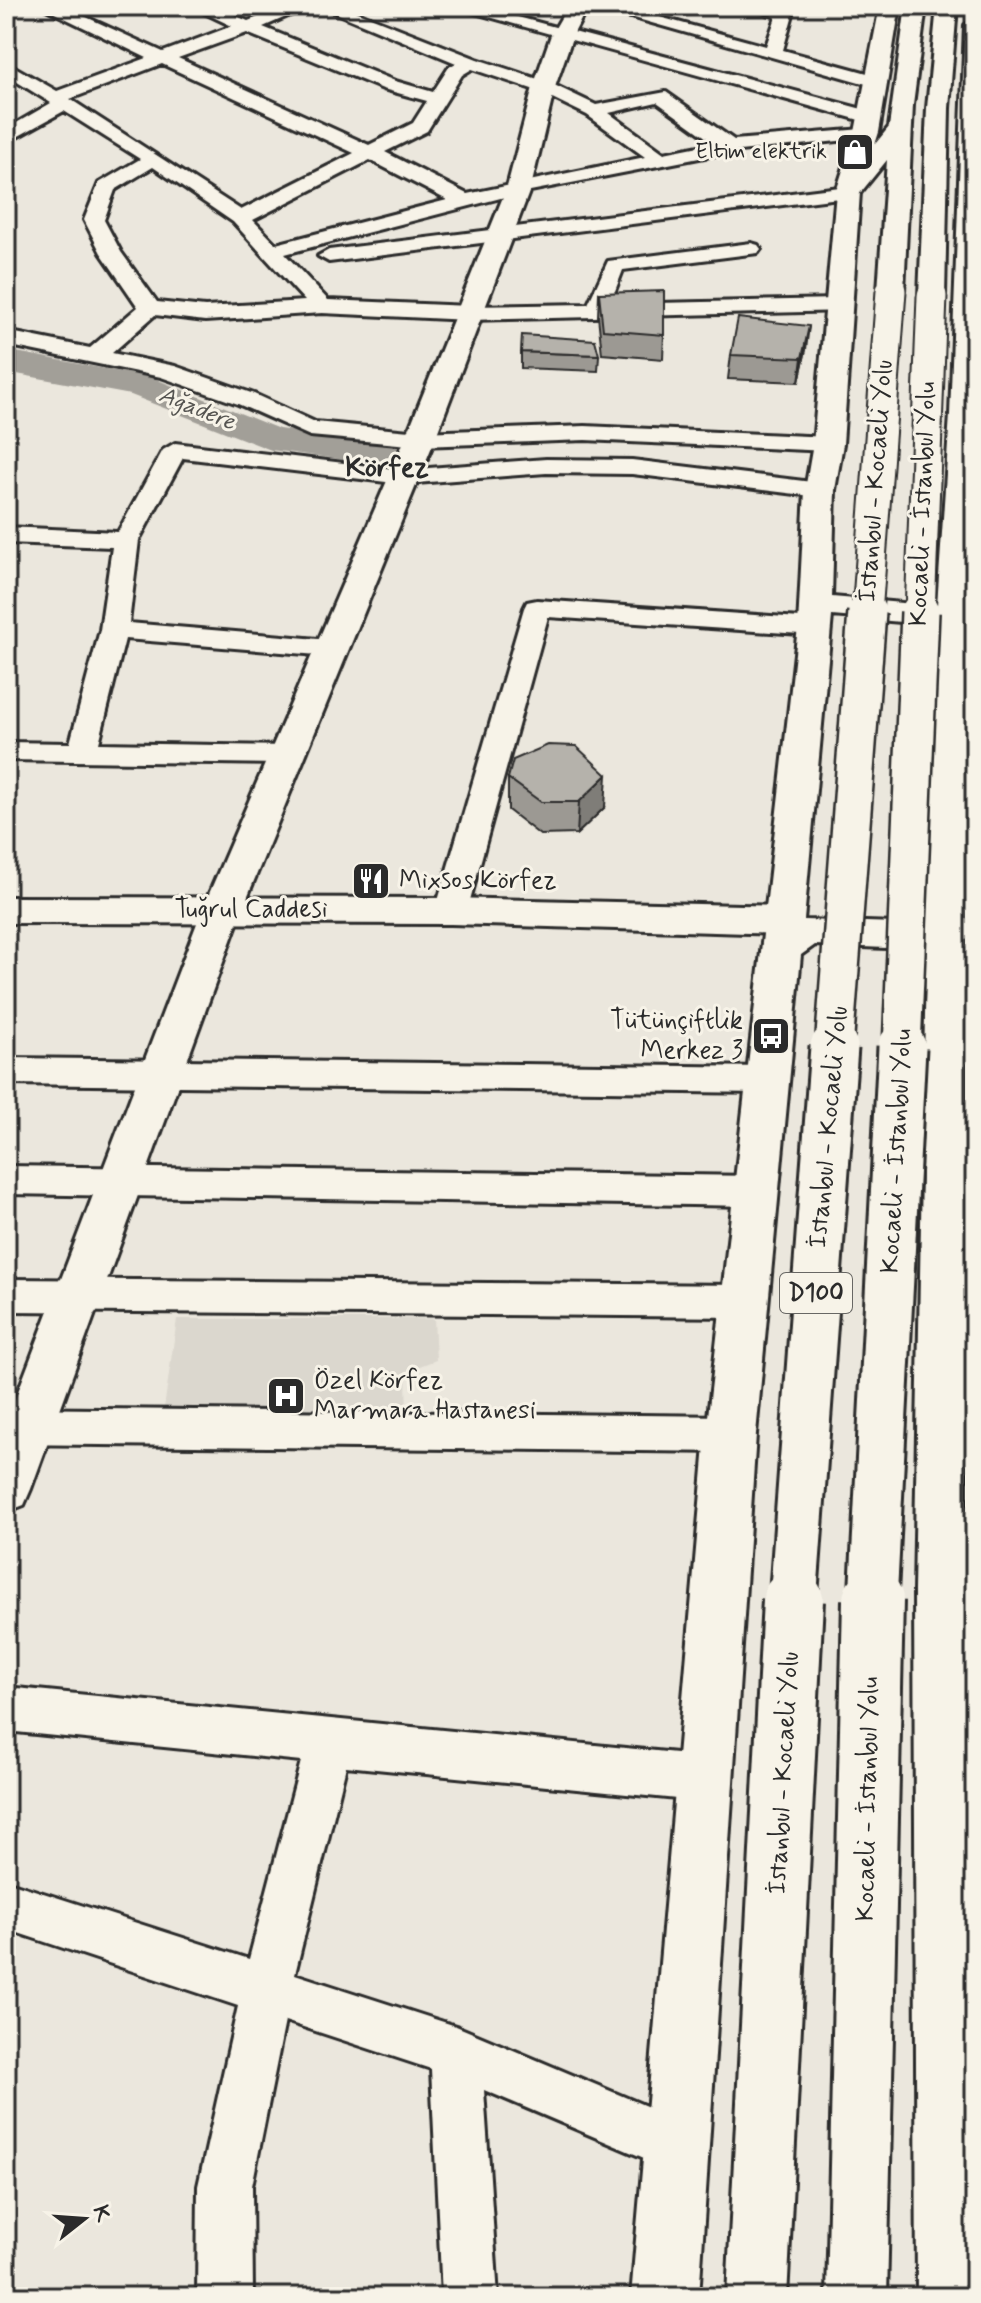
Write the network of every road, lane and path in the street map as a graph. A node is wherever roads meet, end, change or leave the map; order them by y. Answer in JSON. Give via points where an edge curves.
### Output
{"nodes":[{"id":1,"x":48,"y":6,"type":"edge"},
{"id":2,"x":198,"y":6,"type":"edge"},
{"id":3,"x":303,"y":6,"type":"edge"},
{"id":4,"x":327,"y":6,"type":"edge"},
{"id":5,"x":458,"y":6,"type":"edge"},
{"id":6,"x":600,"y":6,"type":"edge"},
{"id":7,"x":753,"y":6,"type":"edge"},
{"id":8,"x":890,"y":6,"type":"edge"},
{"id":9,"x":905,"y":6,"type":"edge"},
{"id":10,"x":916,"y":6,"type":"edge"},
{"id":11,"x":947,"y":6,"type":"edge"},
{"id":12,"x":964,"y":6,"type":"edge"},
{"id":13,"x":570,"y":21,"type":"edge"},
{"id":14,"x":247,"y":27,"type":"junction"},
{"id":15,"x":975,"y":29,"type":"edge"},
{"id":16,"x":773,"y":53,"type":"junction"},
{"id":17,"x":165,"y":59,"type":"junction"},
{"id":18,"x":471,"y":63,"type":"junction"},
{"id":19,"x":6,"y":67,"type":"edge"},
{"id":20,"x":907,"y":73,"type":"junction"},
{"id":21,"x":876,"y":81,"type":"junction"},
{"id":22,"x":544,"y":87,"type":"junction"},
{"id":23,"x":439,"y":99,"type":"junction"},
{"id":24,"x":60,"y":100,"type":"junction"},
{"id":25,"x":594,"y":111,"type":"junction"},
{"id":26,"x":962,"y":123,"type":"edge"},
{"id":27,"x":868,"y":125,"type":"junction"},
{"id":28,"x":901,"y":127,"type":"junction"},
{"id":29,"x":6,"y":137,"type":"edge"},
{"id":30,"x":730,"y":146,"type":"junction"},
{"id":31,"x":373,"y":154,"type":"junction"},
{"id":32,"x":154,"y":159,"type":"junction"},
{"id":33,"x":660,"y":159,"type":"junction"},
{"id":34,"x":519,"y":187,"type":"junction"},
{"id":35,"x":848,"y":192,"type":"junction"},
{"id":36,"x":768,"y":199,"type":"junction"},
{"id":37,"x":463,"y":200,"type":"junction"},
{"id":38,"x":240,"y":218,"type":"junction"},
{"id":39,"x":501,"y":233,"type":"junction"},
{"id":40,"x":277,"y":257,"type":"junction"},
{"id":41,"x":951,"y":275,"type":"edge"},
{"id":42,"x":322,"y":306,"type":"junction"},
{"id":43,"x":838,"y":306,"type":"junction"},
{"id":44,"x":150,"y":308,"type":"junction"},
{"id":45,"x":597,"y":310,"type":"junction"},
{"id":46,"x":469,"y":313,"type":"junction"},
{"id":47,"x":6,"y":338,"type":"edge"},
{"id":48,"x":95,"y":356,"type":"junction"},
{"id":49,"x":970,"y":416,"type":"edge"},
{"id":50,"x":420,"y":439,"type":"junction"},
{"id":51,"x":824,"y":467,"type":"junction"},
{"id":52,"x":403,"y":477,"type":"junction"},
{"id":53,"x":966,"y":510,"type":"edge"},
{"id":54,"x":6,"y":535,"type":"edge"},
{"id":55,"x":126,"y":540,"type":"junction"},
{"id":56,"x":815,"y":616,"type":"junction"},
{"id":57,"x":964,"y":618,"type":"edge"},
{"id":58,"x":114,"y":630,"type":"junction"},
{"id":59,"x":330,"y":648,"type":"junction"},
{"id":60,"x":6,"y":751,"type":"edge"},
{"id":61,"x":82,"y":752,"type":"junction"},
{"id":62,"x":285,"y":755,"type":"junction"},
{"id":63,"x":964,"y":755,"type":"edge"},
{"id":64,"x":6,"y":910,"type":"edge"},
{"id":65,"x":222,"y":910,"type":"junction"},
{"id":66,"x":451,"y":911,"type":"junction"},
{"id":67,"x":782,"y":935,"type":"junction"},
{"id":68,"x":956,"y":938,"type":"edge"},
{"id":69,"x":6,"y":1071,"type":"edge"},
{"id":70,"x":161,"y":1075,"type":"junction"},
{"id":71,"x":767,"y":1080,"type":"junction"},
{"id":72,"x":6,"y":1180,"type":"edge"},
{"id":73,"x":121,"y":1182,"type":"junction"},
{"id":74,"x":756,"y":1191,"type":"junction"},
{"id":75,"x":6,"y":1295,"type":"edge"},
{"id":76,"x":78,"y":1295,"type":"junction"},
{"id":77,"x":746,"y":1301,"type":"junction"},
{"id":78,"x":18,"y":1427,"type":"edge"},
{"id":79,"x":731,"y":1434,"type":"junction"},
{"id":80,"x":6,"y":1489,"type":"edge"},
{"id":81,"x":958,"y":1595,"type":"edge"},
{"id":82,"x":6,"y":1709,"type":"edge"},
{"id":83,"x":329,"y":1740,"type":"junction"},
{"id":84,"x":707,"y":1779,"type":"junction"},
{"id":85,"x":6,"y":1905,"type":"edge"},
{"id":86,"x":266,"y":1990,"type":"junction"},
{"id":87,"x":961,"y":2044,"type":"edge"},
{"id":88,"x":456,"y":2052,"type":"junction"},
{"id":89,"x":677,"y":2146,"type":"junction"},
{"id":90,"x":225,"y":2297,"type":"edge"},
{"id":91,"x":470,"y":2297,"type":"edge"},
{"id":92,"x":665,"y":2297,"type":"edge"},
{"id":93,"x":757,"y":2297,"type":"edge"},
{"id":94,"x":857,"y":2297,"type":"edge"},
{"id":95,"x":951,"y":2297,"type":"edge"}],
"edges":[{"from":1,"to":17,"type":"street"},
{"from":2,"to":14,"type":"street"},
{"from":3,"to":14,"type":"street"},
{"from":4,"to":18,"type":"street"},
{"from":5,"to":13,"type":"street"},
{"from":6,"to":16,"type":"street"},
{"from":7,"to":16,"type":"street","via":[[785,14]]},
{"from":8,"to":21,"type":"main road"},
{"from":9,"to":20,"type":"main road"},
{"from":10,"to":20,"type":"main road","name":"İstanbul - Kocaeli Yolu","number":"D100"},
{"from":11,"to":26,"type":"main road","name":"Kocaeli - İstanbul Yolu","number":"D100"},
{"from":12,"to":26,"type":"main road","via":[[953,79]]},
{"from":13,"to":22,"type":"main road"},
{"from":13,"to":27,"type":"street"},
{"from":14,"to":17,"type":"street"},
{"from":14,"to":23,"type":"street","via":[[389,85]]},
{"from":15,"to":26,"type":"main road"},
{"from":16,"to":21,"type":"street"},
{"from":17,"to":24,"type":"street"},
{"from":17,"to":31,"type":"street"},
{"from":18,"to":22,"type":"street"},
{"from":18,"to":23,"type":"street","via":[[455,71]]},
{"from":19,"to":24,"type":"street"},
{"from":20,"to":28,"type":"main road","name":"İstanbul - Kocaeli Yolu","number":"D100"},
{"from":21,"to":27,"type":"main road"},
{"from":22,"to":25,"type":"street"},
{"from":22,"to":34,"type":"main road"},
{"from":23,"to":31,"type":"street","via":[[420,127]]},
{"from":24,"to":29,"type":"street"},
{"from":24,"to":32,"type":"street"},
{"from":25,"to":30,"type":"street","via":[[660,96]]},
{"from":25,"to":33,"type":"street"},
{"from":26,"to":41,"type":"main road"},
{"from":26,"to":41,"type":"main road","name":"Kocaeli - İstanbul Yolu","number":"D100"},
{"from":27,"to":30,"type":"street"},
{"from":27,"to":35,"type":"main road"},
{"from":28,"to":35,"type":"main road"},
{"from":28,"to":41,"type":"main road","name":"İstanbul - Kocaeli Yolu","number":"D100"},
{"from":30,"to":33,"type":"street"},
{"from":31,"to":37,"type":"street"},
{"from":31,"to":38,"type":"street"},
{"from":32,"to":38,"type":"street"},
{"from":32,"to":44,"type":"street","via":[[106,187],[94,220]]},
{"from":33,"to":34,"type":"street"},
{"from":34,"to":37,"type":"street"},
{"from":34,"to":39,"type":"main road"},
{"from":35,"to":36,"type":"street"},
{"from":35,"to":43,"type":"main road"},
{"from":36,"to":39,"type":"street"},
{"from":36,"to":45,"type":"street","via":[[752,257],[615,265]]},
{"from":37,"to":40,"type":"street"},
{"from":38,"to":40,"type":"street"},
{"from":39,"to":40,"type":"street"},
{"from":39,"to":46,"type":"main road"},
{"from":40,"to":42,"type":"street"},
{"from":41,"to":49,"type":"main road"},
{"from":41,"to":93,"type":"main road","name":"İstanbul - Kocaeli Yolu","number":"D100","bridge":true,"via":[[795,1564]]},
{"from":41,"to":94,"type":"main road","name":"Kocaeli - İstanbul Yolu","number":"D100","bridge":true,"via":[[873,1590]]},
{"from":42,"to":44,"type":"street","via":[[205,314]]},
{"from":42,"to":46,"type":"street"},
{"from":43,"to":45,"type":"street","via":[[764,299]]},
{"from":43,"to":51,"type":"main road"},
{"from":44,"to":48,"type":"street"},
{"from":45,"to":46,"type":"street"},
{"from":46,"to":50,"type":"main road"},
{"from":47,"to":48,"type":"street"},
{"from":48,"to":50,"type":"street","via":[[167,371],[310,429]]},
{"from":49,"to":53,"type":"main road"},
{"from":50,"to":51,"type":"street","via":[[585,433]]},
{"from":50,"to":52,"type":"main road"},
{"from":51,"to":52,"type":"street","via":[[546,466]]},
{"from":51,"to":56,"type":"main road"},
{"from":52,"to":55,"type":"street","via":[[175,450]]},
{"from":52,"to":59,"type":"main road"},
{"from":53,"to":57,"type":"main road"},
{"from":54,"to":55,"type":"street"},
{"from":55,"to":58,"type":"street"},
{"from":56,"to":57,"type":"main road"},
{"from":56,"to":66,"type":"street","via":[[537,608]]},
{"from":56,"to":67,"type":"main road"},
{"from":57,"to":63,"type":"main road"},
{"from":58,"to":59,"type":"street"},
{"from":58,"to":61,"type":"street"},
{"from":59,"to":62,"type":"main road"},
{"from":60,"to":61,"type":"street"},
{"from":61,"to":62,"type":"street"},
{"from":62,"to":65,"type":"main road"},
{"from":63,"to":68,"type":"main road"},
{"from":64,"to":65,"type":"main road","name":"Tuğrul Caddesi"},
{"from":65,"to":66,"type":"main road","name":"Tuğrul Caddesi"},
{"from":65,"to":70,"type":"main road"},
{"from":66,"to":67,"type":"main road","name":"Tuğrul Caddesi"},
{"from":67,"to":68,"type":"main road","via":[[815,931]]},
{"from":67,"to":71,"type":"main road"},
{"from":68,"to":81,"type":"main road"},
{"from":69,"to":70,"type":"street"},
{"from":70,"to":71,"type":"street"},
{"from":70,"to":73,"type":"main road"},
{"from":71,"to":74,"type":"main road"},
{"from":72,"to":73,"type":"street"},
{"from":73,"to":74,"type":"street"},
{"from":73,"to":76,"type":"main road"},
{"from":74,"to":77,"type":"main road"},
{"from":75,"to":76,"type":"street"},
{"from":76,"to":77,"type":"street"},
{"from":76,"to":78,"type":"main road"},
{"from":77,"to":79,"type":"main road"},
{"from":78,"to":79,"type":"street"},
{"from":78,"to":80,"type":"main road"},
{"from":79,"to":84,"type":"main road"},
{"from":81,"to":87,"type":"main road"},
{"from":82,"to":83,"type":"street"},
{"from":83,"to":84,"type":"street"},
{"from":83,"to":86,"type":"street"},
{"from":84,"to":89,"type":"main road"},
{"from":85,"to":86,"type":"street"},
{"from":86,"to":88,"type":"street"},
{"from":86,"to":90,"type":"street","via":[[225,2186]]},
{"from":87,"to":95,"type":"main road"},
{"from":88,"to":89,"type":"street"},
{"from":88,"to":91,"type":"street"},
{"from":89,"to":92,"type":"main road"}]}
